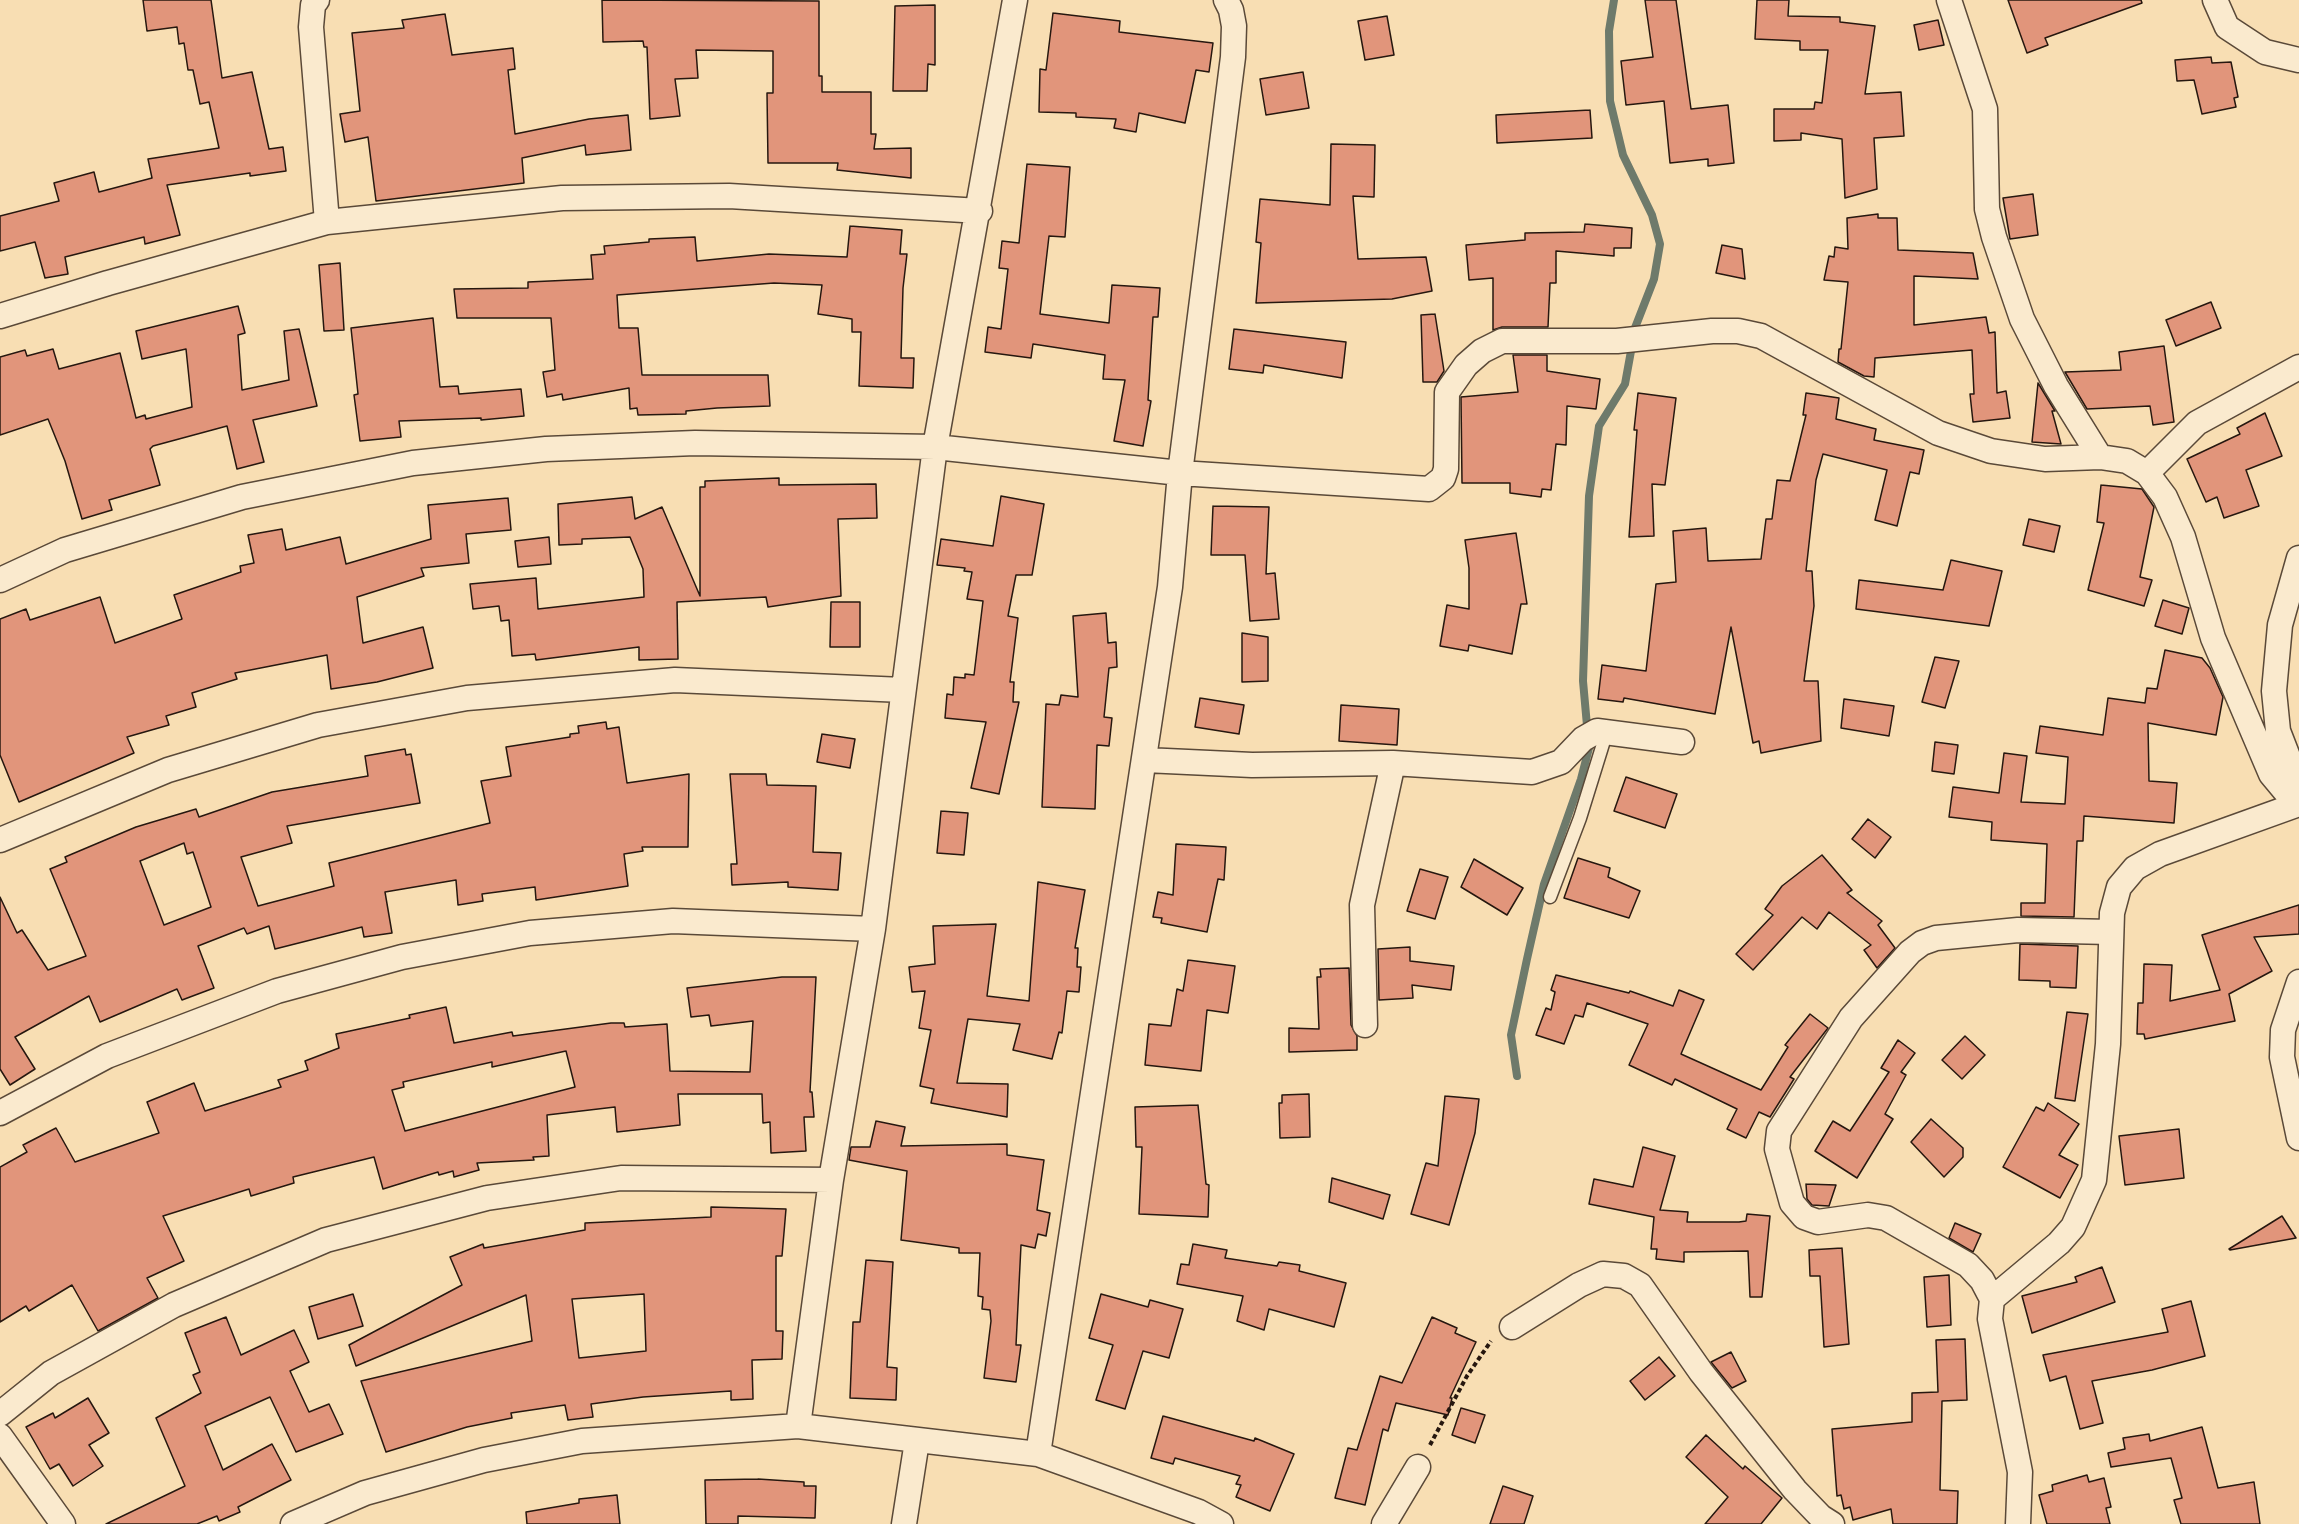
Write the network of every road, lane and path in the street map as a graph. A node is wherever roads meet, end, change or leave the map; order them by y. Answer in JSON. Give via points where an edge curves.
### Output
{"nodes":[{"id":1,"x":1015,"y":0,"type":"edge"},
{"id":2,"x":1226,"y":0,"type":"edge"},
{"id":3,"x":1949,"y":0,"type":"edge"},
{"id":4,"x":2214,"y":0,"type":"edge"},
{"id":5,"x":313,"y":2,"type":"edge"},
{"id":6,"x":2299,"y":60,"type":"edge"},
{"id":7,"x":980,"y":211,"type":"junction"},
{"id":8,"x":327,"y":222,"type":"junction"},
{"id":9,"x":0,"y":316,"type":"edge"},
{"id":10,"x":2299,"y":367,"type":"edge"},
{"id":11,"x":935,"y":447,"type":"junction"},
{"id":12,"x":2100,"y":457,"type":"junction"},
{"id":13,"x":1180,"y":473,"type":"junction"},
{"id":14,"x":2147,"y":473,"type":"junction"},
{"id":15,"x":2299,"y":558,"type":"edge"},
{"id":16,"x":0,"y":580,"type":"edge"},
{"id":17,"x":903,"y":690,"type":"junction"},
{"id":18,"x":1596,"y":734,"type":"junction"},
{"id":19,"x":1683,"y":742,"type":"dead end"},
{"id":20,"x":1144,"y":760,"type":"junction"},
{"id":21,"x":1393,"y":763,"type":"junction"},
{"id":22,"x":2299,"y":784,"type":"edge"},
{"id":23,"x":2299,"y":798,"type":"edge"},
{"id":24,"x":2299,"y":804,"type":"edge"},
{"id":25,"x":0,"y":840,"type":"edge"},
{"id":26,"x":1550,"y":897,"type":"dead end"},
{"id":27,"x":873,"y":929,"type":"junction"},
{"id":28,"x":2111,"y":932,"type":"junction"},
{"id":29,"x":2299,"y":982,"type":"edge"},
{"id":30,"x":1365,"y":1025,"type":"dead end"},
{"id":31,"x":0,"y":1113,"type":"edge"},
{"id":32,"x":2299,"y":1138,"type":"edge"},
{"id":33,"x":831,"y":1180,"type":"junction"},
{"id":34,"x":1992,"y":1299,"type":"junction"},
{"id":35,"x":1512,"y":1327,"type":"joint"},
{"id":36,"x":0,"y":1414,"type":"edge"},
{"id":37,"x":798,"y":1426,"type":"junction"},
{"id":38,"x":0,"y":1436,"type":"edge"},
{"id":39,"x":917,"y":1441,"type":"junction"},
{"id":40,"x":1038,"y":1454,"type":"junction"},
{"id":41,"x":1418,"y":1467,"type":"joint"},
{"id":42,"x":63,"y":1524,"type":"edge"},
{"id":43,"x":293,"y":1524,"type":"edge"},
{"id":44,"x":904,"y":1524,"type":"edge"},
{"id":45,"x":1221,"y":1524,"type":"edge"},
{"id":46,"x":1383,"y":1524,"type":"edge"},
{"id":47,"x":1832,"y":1524,"type":"edge"},
{"id":48,"x":2018,"y":1524,"type":"edge"}],
"edges":[{"from":1,"to":7,"type":"street"},
{"from":2,"to":13,"type":"street","via":[[1234,26],[1233,57]]},
{"from":3,"to":12,"type":"street","via":[[1985,109],[1987,209],[1994,237],[2022,319],[2056,386]]},
{"from":4,"to":6,"type":"street","via":[[2227,27],[2265,52]]},
{"from":5,"to":8,"type":"street","via":[[311,27]]},
{"from":7,"to":8,"type":"street","via":[[729,196],[574,198]]},
{"from":7,"to":11,"type":"street"},
{"from":8,"to":9,"type":"street"},
{"from":10,"to":14,"type":"street","via":[[2197,423]]},
{"from":11,"to":13,"type":"street"},
{"from":11,"to":16,"type":"street","via":[[695,443],[546,448],[413,463],[242,496],[65,550]]},
{"from":11,"to":17,"type":"street"},
{"from":12,"to":13,"type":"street","via":[[2045,459],[1991,451],[1938,433],[1761,336],[1712,331],[1617,341],[1503,341],[1482,351],[1466,365],[1447,392],[1446,469],[1443,478],[1429,489]]},
{"from":12,"to":14,"type":"street","via":[[2127,461]]},
{"from":13,"to":20,"type":"street","via":[[1170,587]]},
{"from":14,"to":23,"type":"street","via":[[2165,497],[2183,537],[2213,638],[2271,774],[2286,792]]},
{"from":15,"to":22,"type":"street","via":[[2280,625],[2274,691],[2278,731]]},
{"from":17,"to":25,"type":"street","via":[[675,681],[467,698],[318,725],[168,770]]},
{"from":17,"to":27,"type":"street"},
{"from":18,"to":19,"type":"street"},
{"from":18,"to":21,"type":"street","via":[[1561,762],[1532,772]]},
{"from":18,"to":26,"type":"lane","via":[[1580,818]]},
{"from":20,"to":21,"type":"street","via":[[1252,765]]},
{"from":20,"to":40,"type":"street"},
{"from":21,"to":30,"type":"street","via":[[1362,906]]},
{"from":24,"to":28,"type":"street","via":[[2160,854],[2135,868],[2119,887]]},
{"from":27,"to":31,"type":"street","via":[[673,921],[530,933],[402,957],[277,991],[107,1056]]},
{"from":27,"to":33,"type":"street"},
{"from":28,"to":34,"type":"street","via":[[2108,1044],[2094,1180],[2073,1227]]},
{"from":28,"to":34,"type":"street","via":[[2018,930],[1936,938],[1922,943],[1851,1018],[1779,1131],[1777,1149],[1792,1203],[1804,1217],[1818,1222],[1868,1215],[1886,1218],[1968,1265]]},
{"from":29,"to":32,"type":"street","via":[[2283,1030],[2283,1057]]},
{"from":33,"to":36,"type":"street","via":[[621,1178],[487,1198],[326,1240],[174,1305],[51,1373]]},
{"from":33,"to":37,"type":"street"},
{"from":34,"to":48,"type":"street","via":[[1990,1320],[2020,1472]]},
{"from":35,"to":41,"type":"path","via":[[1488,1342]]},
{"from":35,"to":47,"type":"street","via":[[1603,1274],[1624,1276],[1640,1286],[1701,1372],[1796,1490]]},
{"from":37,"to":39,"type":"street"},
{"from":37,"to":43,"type":"street","via":[[582,1441],[495,1458],[365,1493]]},
{"from":38,"to":42,"type":"street"},
{"from":39,"to":40,"type":"street"},
{"from":39,"to":44,"type":"street"},
{"from":40,"to":45,"type":"street","via":[[1199,1512]]},
{"from":41,"to":46,"type":"street"}]}
